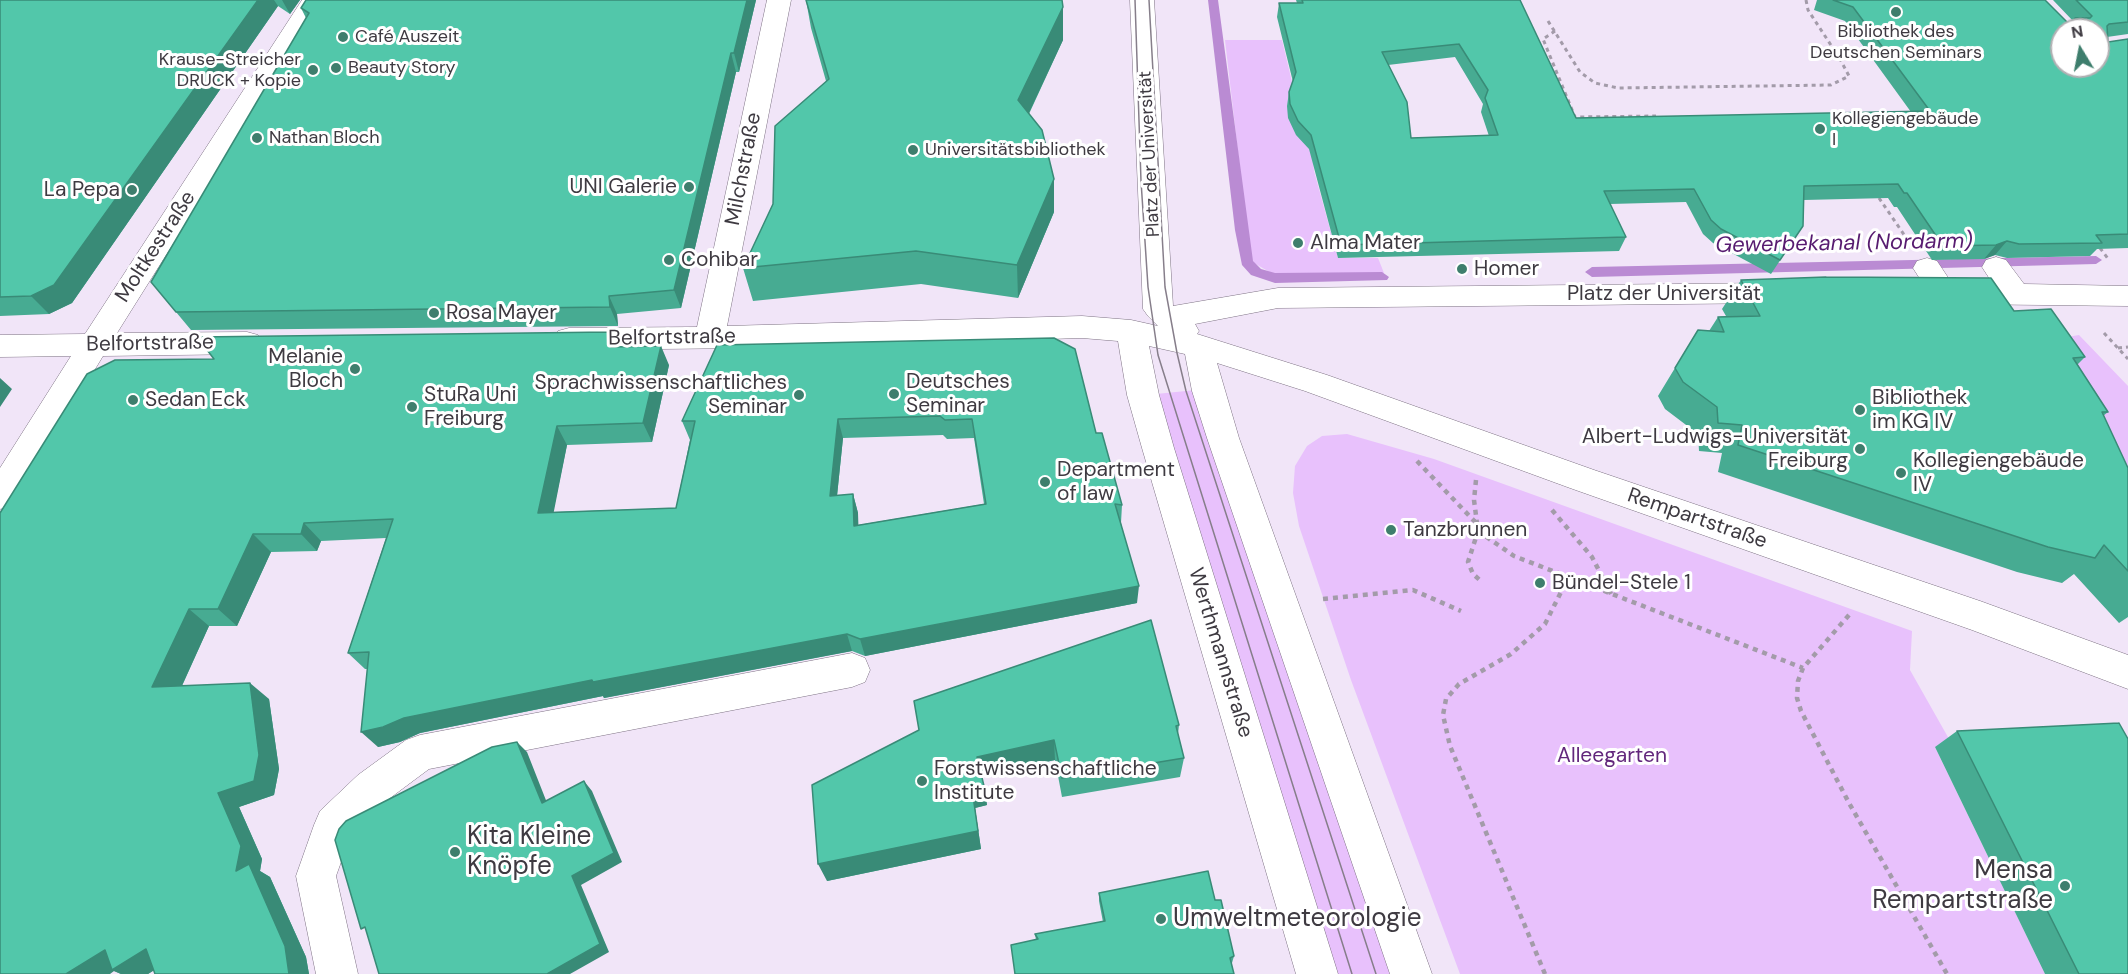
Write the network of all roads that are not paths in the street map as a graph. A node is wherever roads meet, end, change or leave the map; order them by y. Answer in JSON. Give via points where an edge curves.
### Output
{"nodes":[{"id":1,"x":314,"y":0,"type":"edge"},
{"id":2,"x":779,"y":0,"type":"edge"},
{"id":3,"x":1142,"y":0,"type":"edge"},
{"id":4,"x":1996,"y":267,"type":"edge"},
{"id":5,"x":1927,"y":268,"type":"dead end"},
{"id":6,"x":1804,"y":293,"type":"edge"},
{"id":7,"x":1909,"y":294,"type":"edge"},
{"id":8,"x":1944,"y":294,"type":"junction"},
{"id":9,"x":2016,"y":295,"type":"junction"},
{"id":10,"x":2128,"y":296,"type":"edge"},
{"id":11,"x":1164,"y":313,"type":"junction"},
{"id":12,"x":1131,"y":331,"type":"junction"},
{"id":13,"x":710,"y":337,"type":"junction"},
{"id":14,"x":544,"y":339,"type":"edge"},
{"id":15,"x":271,"y":342,"type":"edge"},
{"id":16,"x":94,"y":345,"type":"junction"},
{"id":17,"x":1198,"y":345,"type":"junction"},
{"id":18,"x":0,"y":346,"type":"edge"},
{"id":19,"x":0,"y":496,"type":"edge"},
{"id":20,"x":852,"y":670,"type":"dead end"},
{"id":21,"x":2128,"y":672,"type":"edge"},
{"id":22,"x":337,"y":974,"type":"edge"},
{"id":23,"x":1317,"y":974,"type":"edge"},
{"id":24,"x":1411,"y":974,"type":"edge"}],
"edges":[{"from":1,"to":16,"type":"street","name":"Moltkestraße"},
{"from":2,"to":13,"type":"street","name":"Milchstraße"},
{"from":3,"to":11,"type":"street","name":"Platz der Universität"},
{"from":4,"to":9,"type":"street"},
{"from":5,"to":8,"type":"street"},
{"from":6,"to":11,"type":"street","name":"Platz der Universität","via":[[1278,298]]},
{"from":7,"to":8,"type":"street"},
{"from":8,"to":9,"type":"street"},
{"from":9,"to":10,"type":"street"},
{"from":11,"to":12,"type":"street","name":"Platz der Universität"},
{"from":11,"to":17,"type":"street"},
{"from":12,"to":13,"type":"street","name":"Belfortstraße","via":[[1082,327]]},
{"from":12,"to":17,"type":"street","name":"Belfortstraße"},
{"from":12,"to":23,"type":"street","name":"Werthmannstraße","via":[[1158,448]]},
{"from":13,"to":14,"type":"street","name":"Belfortstraße"},
{"from":15,"to":16,"type":"street","name":"Belfortstraße"},
{"from":16,"to":18,"type":"street","name":"Belfortstraße"},
{"from":16,"to":19,"type":"street","name":"Moltkestraße"},
{"from":17,"to":21,"type":"street","name":"Rempartstraße","via":[[1316,383]]},
{"from":17,"to":24,"type":"street","via":[[1223,438]]},
{"from":20,"to":22,"type":"street","via":[[420,753],[372,788],[334,825],[316,876]]}]}
